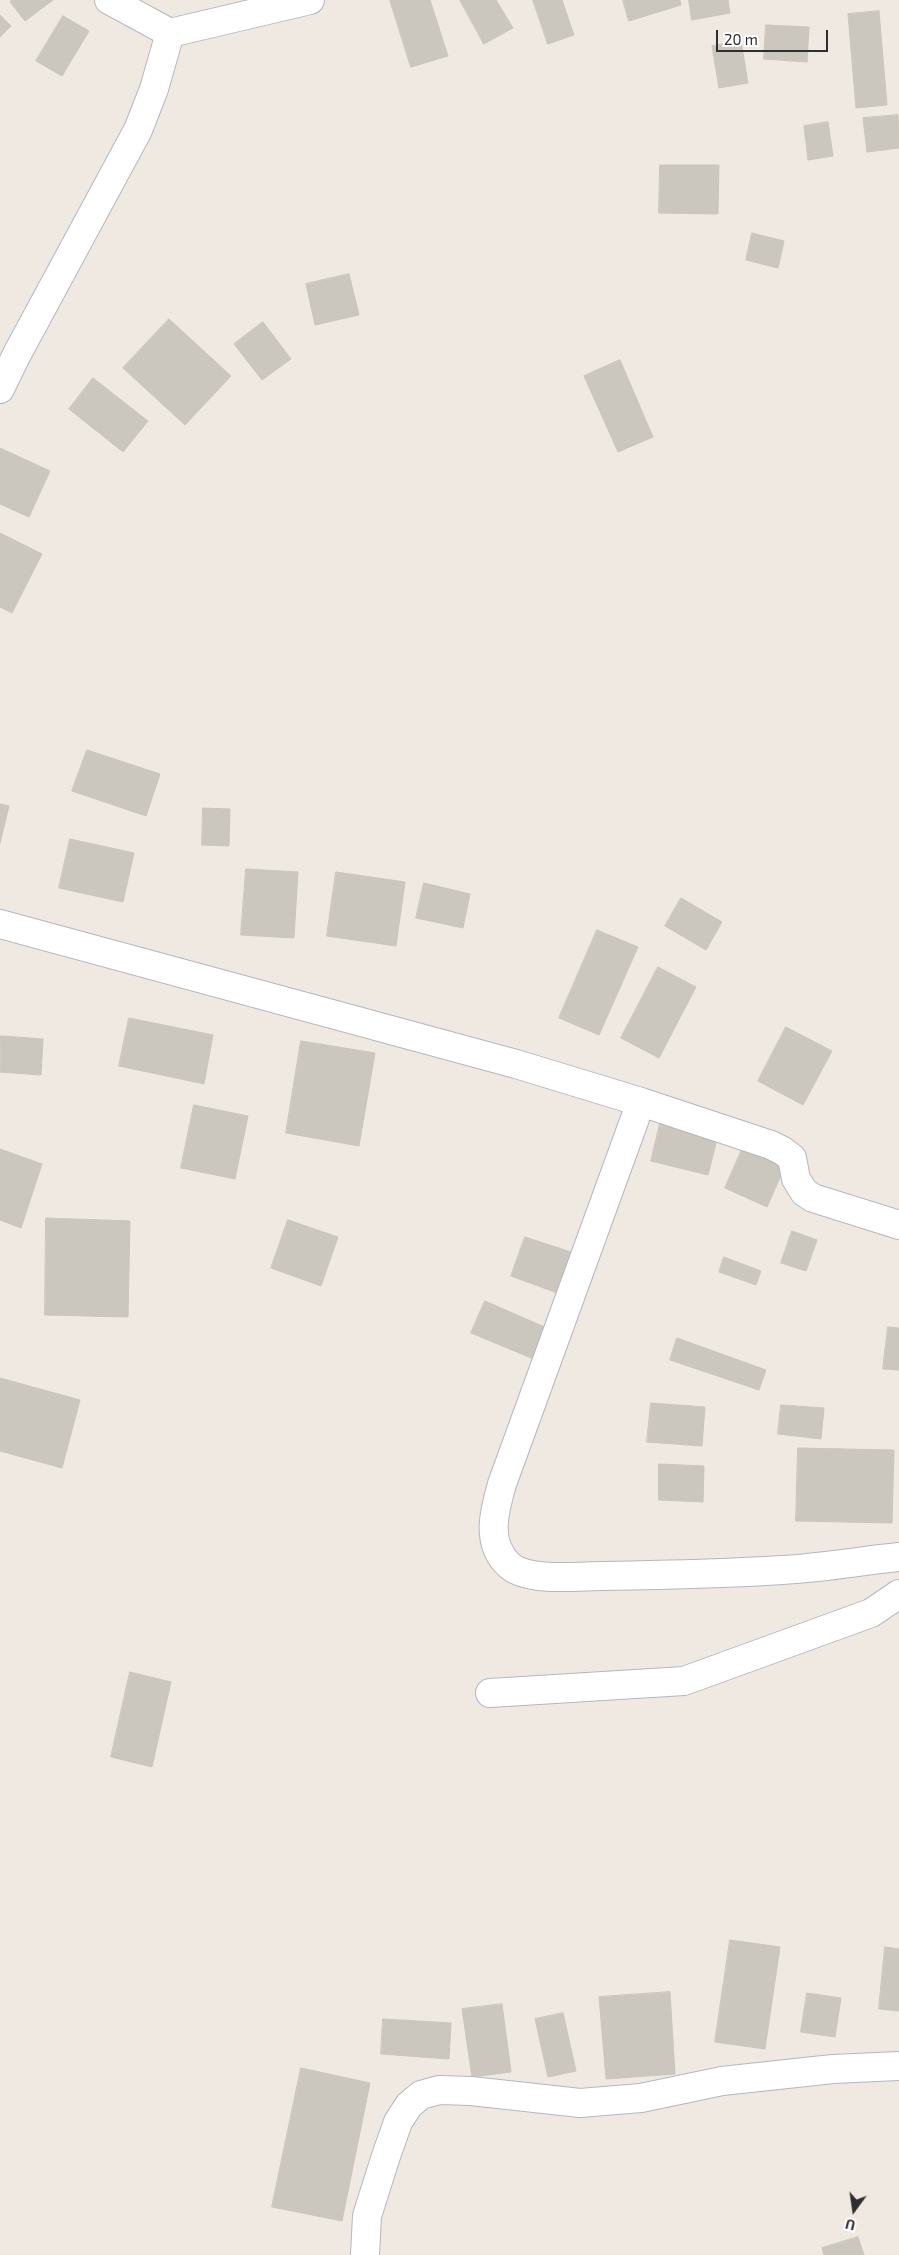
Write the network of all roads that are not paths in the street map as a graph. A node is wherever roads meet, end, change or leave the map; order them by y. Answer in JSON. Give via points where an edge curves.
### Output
{"nodes":[{"id":1,"x":109,"y":0,"type":"edge"},
{"id":2,"x":310,"y":0,"type":"edge"},
{"id":3,"x":170,"y":33,"type":"junction"},
{"id":4,"x":0,"y":389,"type":"edge"},
{"id":5,"x":0,"y":924,"type":"edge"},
{"id":6,"x":642,"y":1102,"type":"junction"},
{"id":7,"x":899,"y":1226,"type":"edge"},
{"id":8,"x":899,"y":1557,"type":"edge"},
{"id":9,"x":899,"y":1594,"type":"edge"},
{"id":10,"x":490,"y":1693,"type":"dead end"},
{"id":11,"x":899,"y":2066,"type":"edge"},
{"id":12,"x":365,"y":2255,"type":"edge"}],
"edges":[{"from":1,"to":3,"type":"street"},
{"from":2,"to":3,"type":"street"},
{"from":3,"to":4,"type":"street","via":[[138,130]]},
{"from":5,"to":6,"type":"street","via":[[516,1064]]},
{"from":6,"to":7,"type":"street","via":[[776,1147],[792,1158],[796,1179],[804,1192],[813,1198]]},
{"from":6,"to":8,"type":"street","via":[[502,1484],[492,1516],[498,1550],[510,1566],[528,1575],[563,1576],[783,1570]]},
{"from":9,"to":10,"type":"street","via":[[871,1612],[684,1681]]},
{"from":11,"to":12,"type":"street","via":[[833,2069],[722,2081],[641,2098],[580,2103],[471,2091],[439,2090],[422,2095],[409,2105],[398,2122],[367,2216]]}]}
